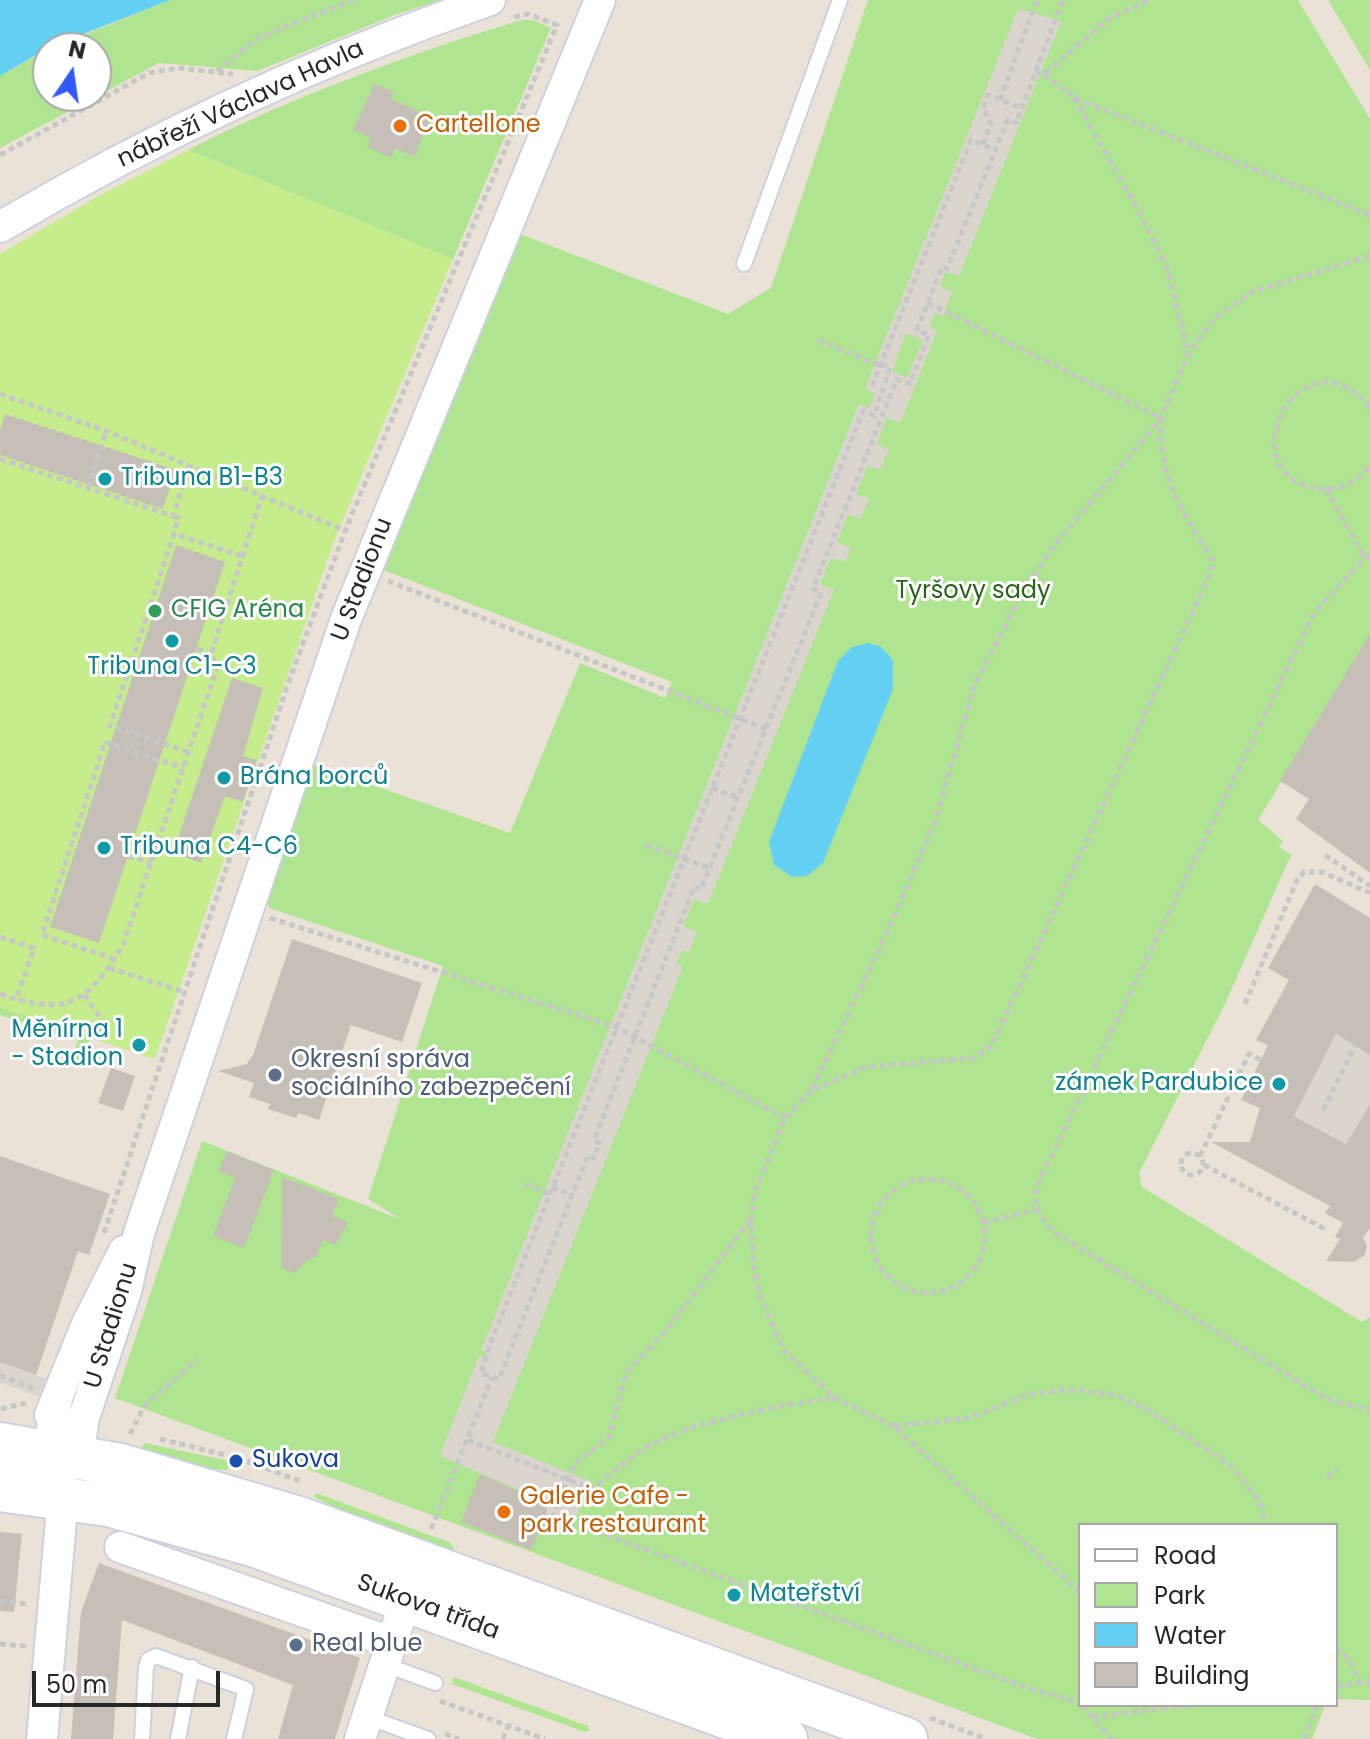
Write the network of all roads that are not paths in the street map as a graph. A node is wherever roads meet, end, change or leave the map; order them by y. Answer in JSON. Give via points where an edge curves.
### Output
{"nodes":[{"id":1,"x":600,"y":0,"type":"edge"},
{"id":2,"x":840,"y":0,"type":"edge"},
{"id":3,"x":492,"y":11,"type":"edge"},
{"id":4,"x":0,"y":227,"type":"edge"},
{"id":5,"x":744,"y":264,"type":"dead end"},
{"id":6,"x":160,"y":1173,"type":"junction"},
{"id":7,"x":42,"y":1397,"type":"junction"},
{"id":8,"x":0,"y":1443,"type":"edge"},
{"id":9,"x":0,"y":1470,"type":"edge"},
{"id":10,"x":64,"y":1470,"type":"junction"},
{"id":11,"x":0,"y":1490,"type":"edge"},
{"id":12,"x":417,"y":1542,"type":"junction"},
{"id":13,"x":120,"y":1547,"type":"dead end"},
{"id":14,"x":407,"y":1600,"type":"junction"},
{"id":15,"x":537,"y":1603,"type":"junction"},
{"id":16,"x":389,"y":1654,"type":"junction"},
{"id":17,"x":192,"y":1667,"type":"junction"},
{"id":18,"x":435,"y":1683,"type":"dead end"},
{"id":19,"x":364,"y":1728,"type":"edge"},
{"id":20,"x":42,"y":1739,"type":"edge"},
{"id":21,"x":142,"y":1739,"type":"edge"},
{"id":22,"x":178,"y":1739,"type":"edge"},
{"id":23,"x":234,"y":1739,"type":"edge"},
{"id":24,"x":428,"y":1739,"type":"edge"},
{"id":25,"x":786,"y":1739,"type":"edge"},
{"id":26,"x":906,"y":1739,"type":"edge"}],
"edges":[{"from":1,"to":6,"type":"street","name":"U Stadionu","via":[[365,571]]},
{"from":2,"to":5,"type":"lane"},
{"from":3,"to":4,"type":"street","name":"nábřeží Václava Havla","via":[[281,82],[116,162]]},
{"from":6,"to":7,"type":"street","name":"U Stadionu","via":[[87,1324]]},
{"from":6,"to":10,"type":"street","name":"U Stadionu"},
{"from":7,"to":8,"type":"street","name":"U Stadionu","via":[[39,1431]]},
{"from":7,"to":10,"type":"street","name":"U Stadionu"},
{"from":8,"to":10,"type":"street","name":"Sukova třída"},
{"from":9,"to":10,"type":"street","name":"Sukova třída"},
{"from":10,"to":11,"type":"street","name":"Sukova třída"},
{"from":10,"to":12,"type":"street","name":"Sukova třída","via":[[204,1488]]},
{"from":10,"to":14,"type":"street","name":"Sukova třída","via":[[187,1525]]},
{"from":10,"to":20,"type":"street"},
{"from":12,"to":14,"type":"street"},
{"from":12,"to":15,"type":"street","name":"Sukova třída"},
{"from":13,"to":16,"type":"street","name":"Sukova třída"},
{"from":14,"to":15,"type":"street","via":[[413,1588],[426,1585],[510,1615]]},
{"from":14,"to":16,"type":"street"},
{"from":14,"to":25,"type":"street","name":"Sukova třída"},
{"from":15,"to":26,"type":"street","name":"Sukova třída"},
{"from":16,"to":18,"type":"lane"},
{"from":16,"to":19,"type":"street"},
{"from":17,"to":21,"type":"lane","via":[[156,1656],[148,1660]]},
{"from":17,"to":22,"type":"lane"},
{"from":17,"to":23,"type":"lane","via":[[246,1689]]},
{"from":19,"to":24,"type":"lane"}]}
